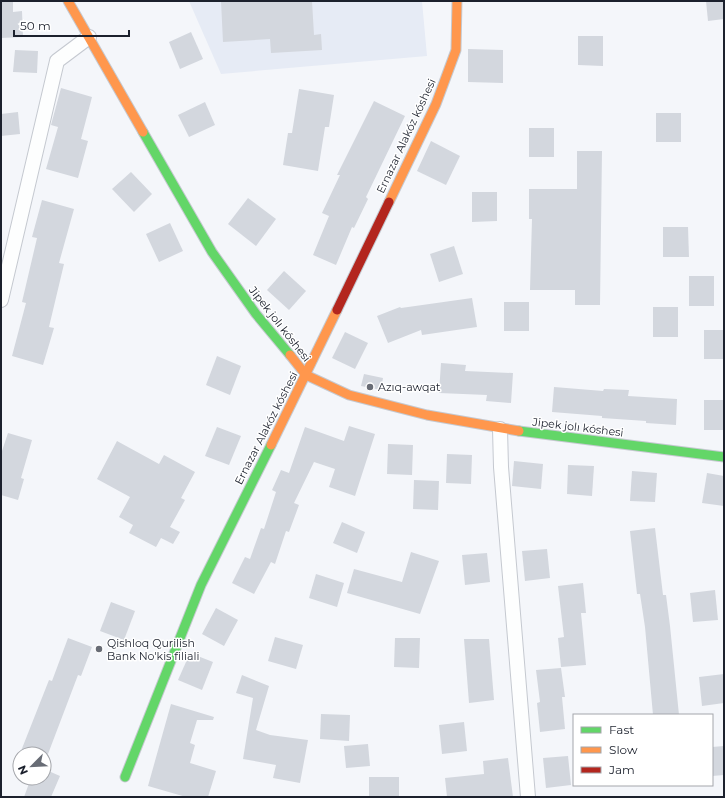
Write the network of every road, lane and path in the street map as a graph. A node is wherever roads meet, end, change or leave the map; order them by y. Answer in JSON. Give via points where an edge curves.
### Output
{"nodes":[{"id":1,"x":68,"y":1,"type":"edge"},
{"id":2,"x":457,"y":1,"type":"edge"},
{"id":3,"x":89,"y":37,"type":"junction"},
{"id":4,"x":1,"y":300,"type":"edge"},
{"id":5,"x":306,"y":375,"type":"junction"},
{"id":6,"x":500,"y":429,"type":"junction"},
{"id":7,"x":724,"y":457,"type":"edge"},
{"id":8,"x":125,"y":777,"type":"dead end"},
{"id":9,"x":528,"y":797,"type":"edge"}],
"edges":[{"from":1,"to":3,"type":"street","name":"Jipek jolı kóshesi"},
{"from":2,"to":5,"type":"street","name":"Ernazar Alakóz kóshesi","via":[[456,50],[436,104]]},
{"from":3,"to":4,"type":"street","via":[[57,61]]},
{"from":3,"to":5,"type":"street","name":"Jipek jolı kóshesi","via":[[212,252],[256,314]]},
{"from":5,"to":6,"type":"street","name":"Jipek jolı kóshesi","via":[[349,396],[427,416]]},
{"from":5,"to":8,"type":"street","name":"Ernazar Alakóz kóshesi","via":[[201,585]]},
{"from":6,"to":7,"type":"street","name":"Jipek jolı kóshesi"},
{"from":6,"to":9,"type":"street"}]}
